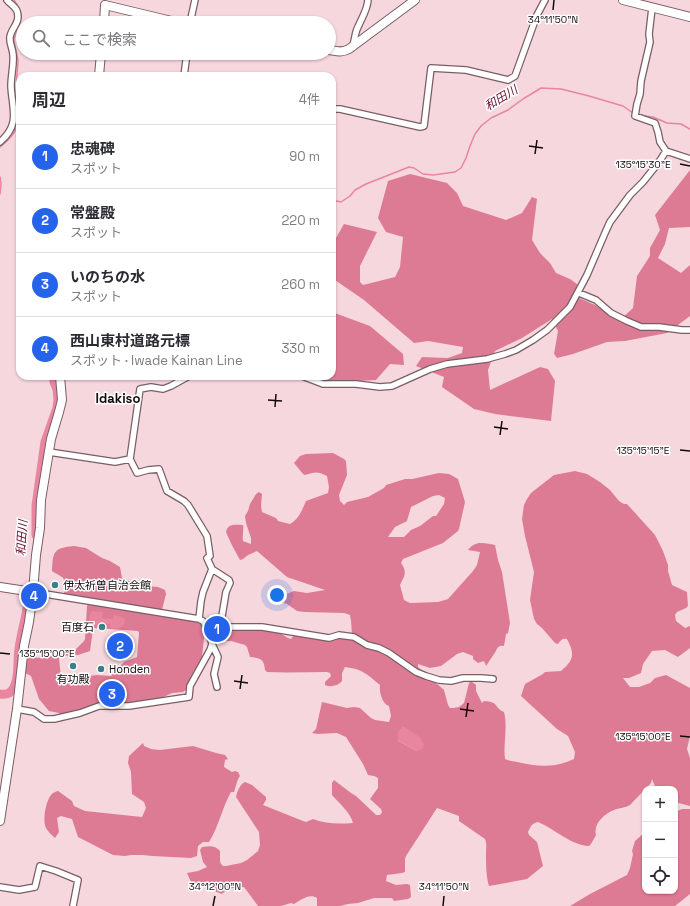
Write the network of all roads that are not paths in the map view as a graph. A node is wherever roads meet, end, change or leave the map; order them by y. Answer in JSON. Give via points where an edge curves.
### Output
{"nodes":[{"id":1,"x":7,"y":0,"type":"edge"},
{"id":2,"x":195,"y":0,"type":"edge"},
{"id":3,"x":368,"y":0,"type":"edge"},
{"id":4,"x":415,"y":0,"type":"edge"},
{"id":5,"x":545,"y":0,"type":"edge"},
{"id":6,"x":623,"y":0,"type":"edge"},
{"id":7,"x":634,"y":1,"type":"edge"},
{"id":8,"x":104,"y":2,"type":"edge"},
{"id":9,"x":652,"y":8,"type":"junction"},
{"id":10,"x":18,"y":16,"type":"edge"},
{"id":11,"x":104,"y":16,"type":"edge"},
{"id":12,"x":155,"y":16,"type":"edge"},
{"id":13,"x":192,"y":16,"type":"edge"},
{"id":14,"x":690,"y":17,"type":"edge"},
{"id":15,"x":16,"y":24,"type":"edge"},
{"id":16,"x":353,"y":45,"type":"junction"},
{"id":17,"x":336,"y":51,"type":"edge"},
{"id":18,"x":100,"y":60,"type":"edge"},
{"id":19,"x":186,"y":60,"type":"edge"},
{"id":20,"x":99,"y":72,"type":"edge"},
{"id":21,"x":185,"y":72,"type":"edge"},
{"id":22,"x":336,"y":109,"type":"edge"},
{"id":23,"x":0,"y":142,"type":"edge"},
{"id":24,"x":666,"y":151,"type":"junction"},
{"id":25,"x":690,"y":159,"type":"edge"},
{"id":26,"x":578,"y":292,"type":"junction"},
{"id":27,"x":682,"y":330,"type":"junction"},
{"id":28,"x":690,"y":330,"type":"edge"},
{"id":29,"x":690,"y":336,"type":"edge"},
{"id":30,"x":60,"y":380,"type":"edge"},
{"id":31,"x":182,"y":380,"type":"edge"},
{"id":32,"x":312,"y":380,"type":"edge"},
{"id":33,"x":49,"y":452,"type":"junction"},
{"id":34,"x":130,"y":459,"type":"junction"},
{"id":35,"x":212,"y":568,"type":"junction"},
{"id":36,"x":0,"y":587,"type":"edge"},
{"id":37,"x":30,"y":592,"type":"junction"},
{"id":38,"x":199,"y":618,"type":"junction"},
{"id":39,"x":221,"y":622,"type":"junction"},
{"id":40,"x":209,"y":632,"type":"junction"},
{"id":41,"x":212,"y":644,"type":"junction"},
{"id":42,"x":494,"y":679,"type":"dead end"},
{"id":43,"x":217,"y":687,"type":"dead end"},
{"id":44,"x":16,"y":710,"type":"junction"},
{"id":45,"x":0,"y":821,"type":"edge"},
{"id":46,"x":0,"y":887,"type":"edge"},
{"id":47,"x":73,"y":906,"type":"edge"}],
"edges":[{"from":1,"to":10,"type":"street","via":[[17,11]]},
{"from":2,"to":13,"type":"street"},
{"from":3,"to":16,"type":"street"},
{"from":4,"to":16,"type":"main road"},
{"from":5,"to":22,"type":"street","via":[[515,76],[508,80],[466,70],[431,68],[424,126]]},
{"from":6,"to":7,"type":"main road"},
{"from":7,"to":9,"type":"main road"},
{"from":8,"to":11,"type":"main road"},
{"from":8,"to":12,"type":"main road"},
{"from":9,"to":14,"type":"main road"},
{"from":9,"to":24,"type":"street","via":[[650,42],[635,116],[655,123],[660,142]]},
{"from":15,"to":23,"type":"street","via":[[10,35],[13,54],[13,122],[10,131]]},
{"from":16,"to":17,"type":"main road","via":[[345,51]]},
{"from":18,"to":20,"type":"main road"},
{"from":19,"to":21,"type":"street"},
{"from":24,"to":25,"type":"street"},
{"from":24,"to":26,"type":"street","via":[[610,222]]},
{"from":26,"to":27,"type":"street","via":[[596,300],[611,313],[626,321],[642,326]]},
{"from":26,"to":32,"type":"street","via":[[570,307],[547,330],[505,354],[430,369],[387,387],[323,384]]},
{"from":27,"to":28,"type":"street"},
{"from":27,"to":29,"type":"street"},
{"from":30,"to":33,"type":"main road","via":[[62,400]]},
{"from":31,"to":34,"type":"street","via":[[164,389],[140,389]]},
{"from":33,"to":34,"type":"street","via":[[115,462]]},
{"from":33,"to":37,"type":"main road"},
{"from":34,"to":35,"type":"street","via":[[137,473],[159,469],[167,491],[188,505],[207,536],[210,556],[207,558]]},
{"from":35,"to":38,"type":"street","via":[[203,592]]},
{"from":35,"to":39,"type":"street","via":[[230,582]]},
{"from":36,"to":37,"type":"main road"},
{"from":37,"to":38,"type":"street"},
{"from":37,"to":44,"type":"main road","via":[[29,622]]},
{"from":38,"to":40,"type":"street"},
{"from":39,"to":40,"type":"street","via":[[211,620]]},
{"from":39,"to":42,"type":"street","via":[[222,625],[229,627],[262,627],[329,638],[339,635],[354,637],[389,653],[416,672],[439,680]]},
{"from":40,"to":41,"type":"street"},
{"from":41,"to":43,"type":"street","via":[[218,657],[214,674]]},
{"from":41,"to":44,"type":"street","via":[[190,686],[189,697],[129,706],[99,706],[54,719],[44,719],[34,712]]},
{"from":44,"to":45,"type":"main road"},
{"from":46,"to":47,"type":"street","via":[[19,890],[35,886],[40,866],[78,880]]}]}
